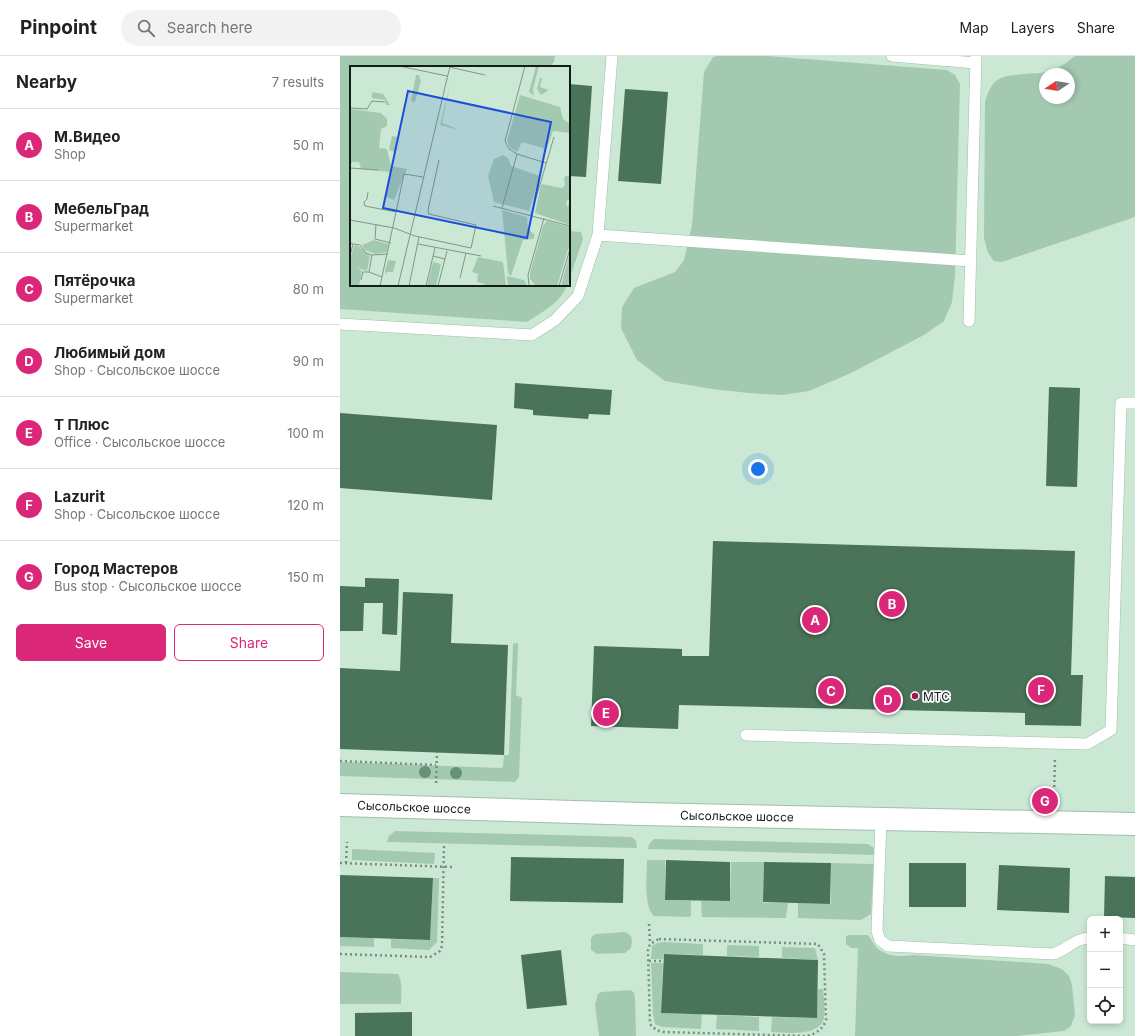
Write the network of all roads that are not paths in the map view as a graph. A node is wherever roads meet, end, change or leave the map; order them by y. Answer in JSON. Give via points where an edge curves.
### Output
{"nodes":[{"id":1,"x":612,"y":56,"type":"edge"},
{"id":2,"x":892,"y":56,"type":"edge"},
{"id":3,"x":976,"y":59,"type":"edge"},
{"id":4,"x":598,"y":235,"type":"junction"},
{"id":5,"x":971,"y":261,"type":"junction"},
{"id":6,"x":969,"y":321,"type":"dead end"},
{"id":7,"x":340,"y":324,"type":"edge"},
{"id":8,"x":1135,"y":403,"type":"edge"},
{"id":9,"x":746,"y":735,"type":"dead end"},
{"id":10,"x":340,"y":805,"type":"edge"},
{"id":11,"x":881,"y":819,"type":"junction"},
{"id":12,"x":1135,"y":824,"type":"edge"},
{"id":13,"x":1087,"y":938,"type":"edge"},
{"id":14,"x":1123,"y":938,"type":"edge"},
{"id":15,"x":1135,"y":940,"type":"edge"}],
"edges":[{"from":1,"to":4,"type":"lane"},
{"from":2,"to":3,"type":"lane"},
{"from":3,"to":5,"type":"lane"},
{"from":4,"to":5,"type":"lane"},
{"from":4,"to":7,"type":"lane","via":[[578,296],[555,320],[532,335]]},
{"from":5,"to":6,"type":"lane"},
{"from":8,"to":9,"type":"lane","via":[[1121,403],[1111,730],[1087,744]]},
{"from":10,"to":11,"type":"main road","name":"Сысольское шоссе"},
{"from":11,"to":12,"type":"main road","name":"Сысольское шоссе"},
{"from":11,"to":13,"type":"lane","via":[[877,931],[880,940],[888,946],[1048,954],[1062,952],[1072,943]]},
{"from":14,"to":15,"type":"lane"}]}
